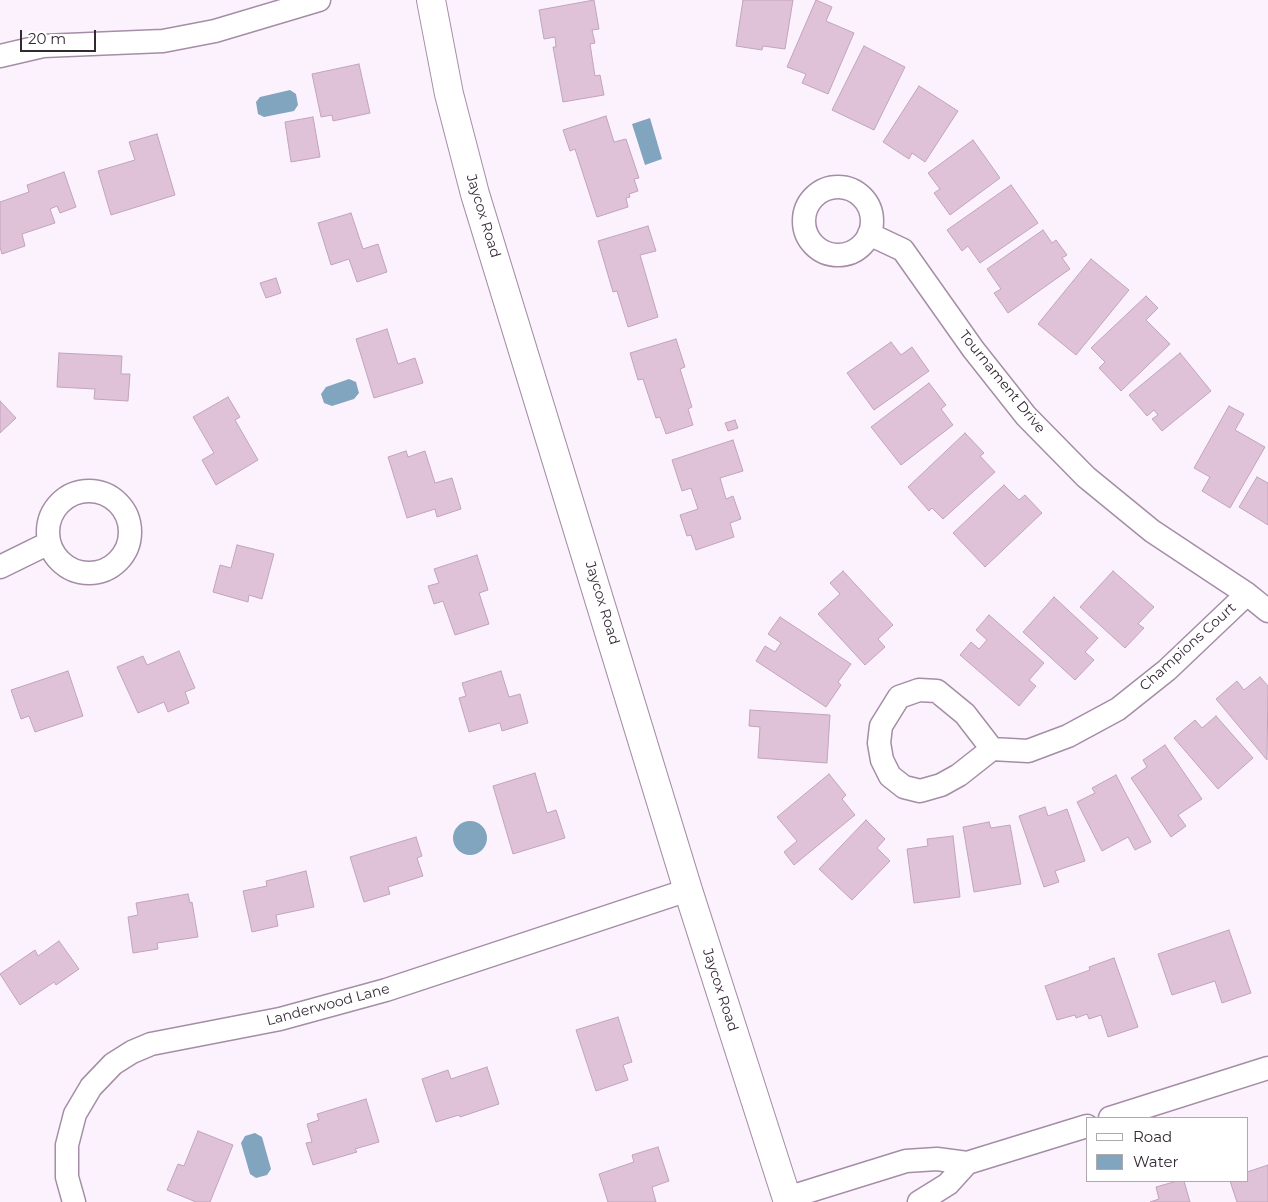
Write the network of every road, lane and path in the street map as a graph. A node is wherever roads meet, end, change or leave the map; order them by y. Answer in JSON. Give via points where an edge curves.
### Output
{"nodes":[{"id":1,"x":319,"y":0,"type":"edge"},
{"id":2,"x":431,"y":0,"type":"edge"},
{"id":3,"x":0,"y":56,"type":"edge"},
{"id":4,"x":869,"y":234,"type":"dead end"},
{"id":5,"x":49,"y":543,"type":"dead end"},
{"id":6,"x":0,"y":567,"type":"edge"},
{"id":7,"x":1246,"y":594,"type":"junction"},
{"id":8,"x":1268,"y":611,"type":"edge"},
{"id":9,"x":992,"y":749,"type":"junction"},
{"id":10,"x":688,"y":890,"type":"junction"},
{"id":11,"x":1268,"y":1068,"type":"edge"},
{"id":12,"x":1113,"y":1117,"type":"edge"},
{"id":13,"x":1086,"y":1126,"type":"edge"},
{"id":14,"x":967,"y":1163,"type":"junction"},
{"id":15,"x":787,"y":1200,"type":"edge"},
{"id":16,"x":74,"y":1202,"type":"edge"},
{"id":17,"x":919,"y":1202,"type":"edge"}],
"edges":[{"from":1,"to":3,"type":"street","via":[[215,31],[163,41],[43,46]]},
{"from":2,"to":10,"type":"street","name":"Jaycox Road","via":[[451,102],[475,194]]},
{"from":4,"to":7,"type":"street","name":"Tournament Drive","via":[[903,250],[973,349],[1026,416],[1086,476],[1152,531]]},
{"from":5,"to":6,"type":"street"},
{"from":7,"to":8,"type":"street","name":"Tournament Drive"},
{"from":7,"to":9,"type":"street","name":"Champions Court","via":[[1167,670],[1118,709],[1068,736],[1028,751]]},
{"from":9,"to":9,"type":"street","via":[[965,714],[937,691],[918,690],[899,697],[881,726],[879,744],[890,776],[904,787],[920,791],[959,775]]},
{"from":10,"to":15,"type":"street","name":"Jaycox Road"},
{"from":10,"to":16,"type":"street","name":"Landerwood Lane","via":[[386,990],[280,1019],[151,1044],[132,1052],[113,1064],[91,1086],[75,1114],[67,1145],[67,1177]]},
{"from":11,"to":12,"type":"street"},
{"from":13,"to":14,"type":"street"},
{"from":14,"to":15,"type":"street","via":[[937,1159],[906,1161]]},
{"from":14,"to":17,"type":"street","via":[[948,1184]]}]}
